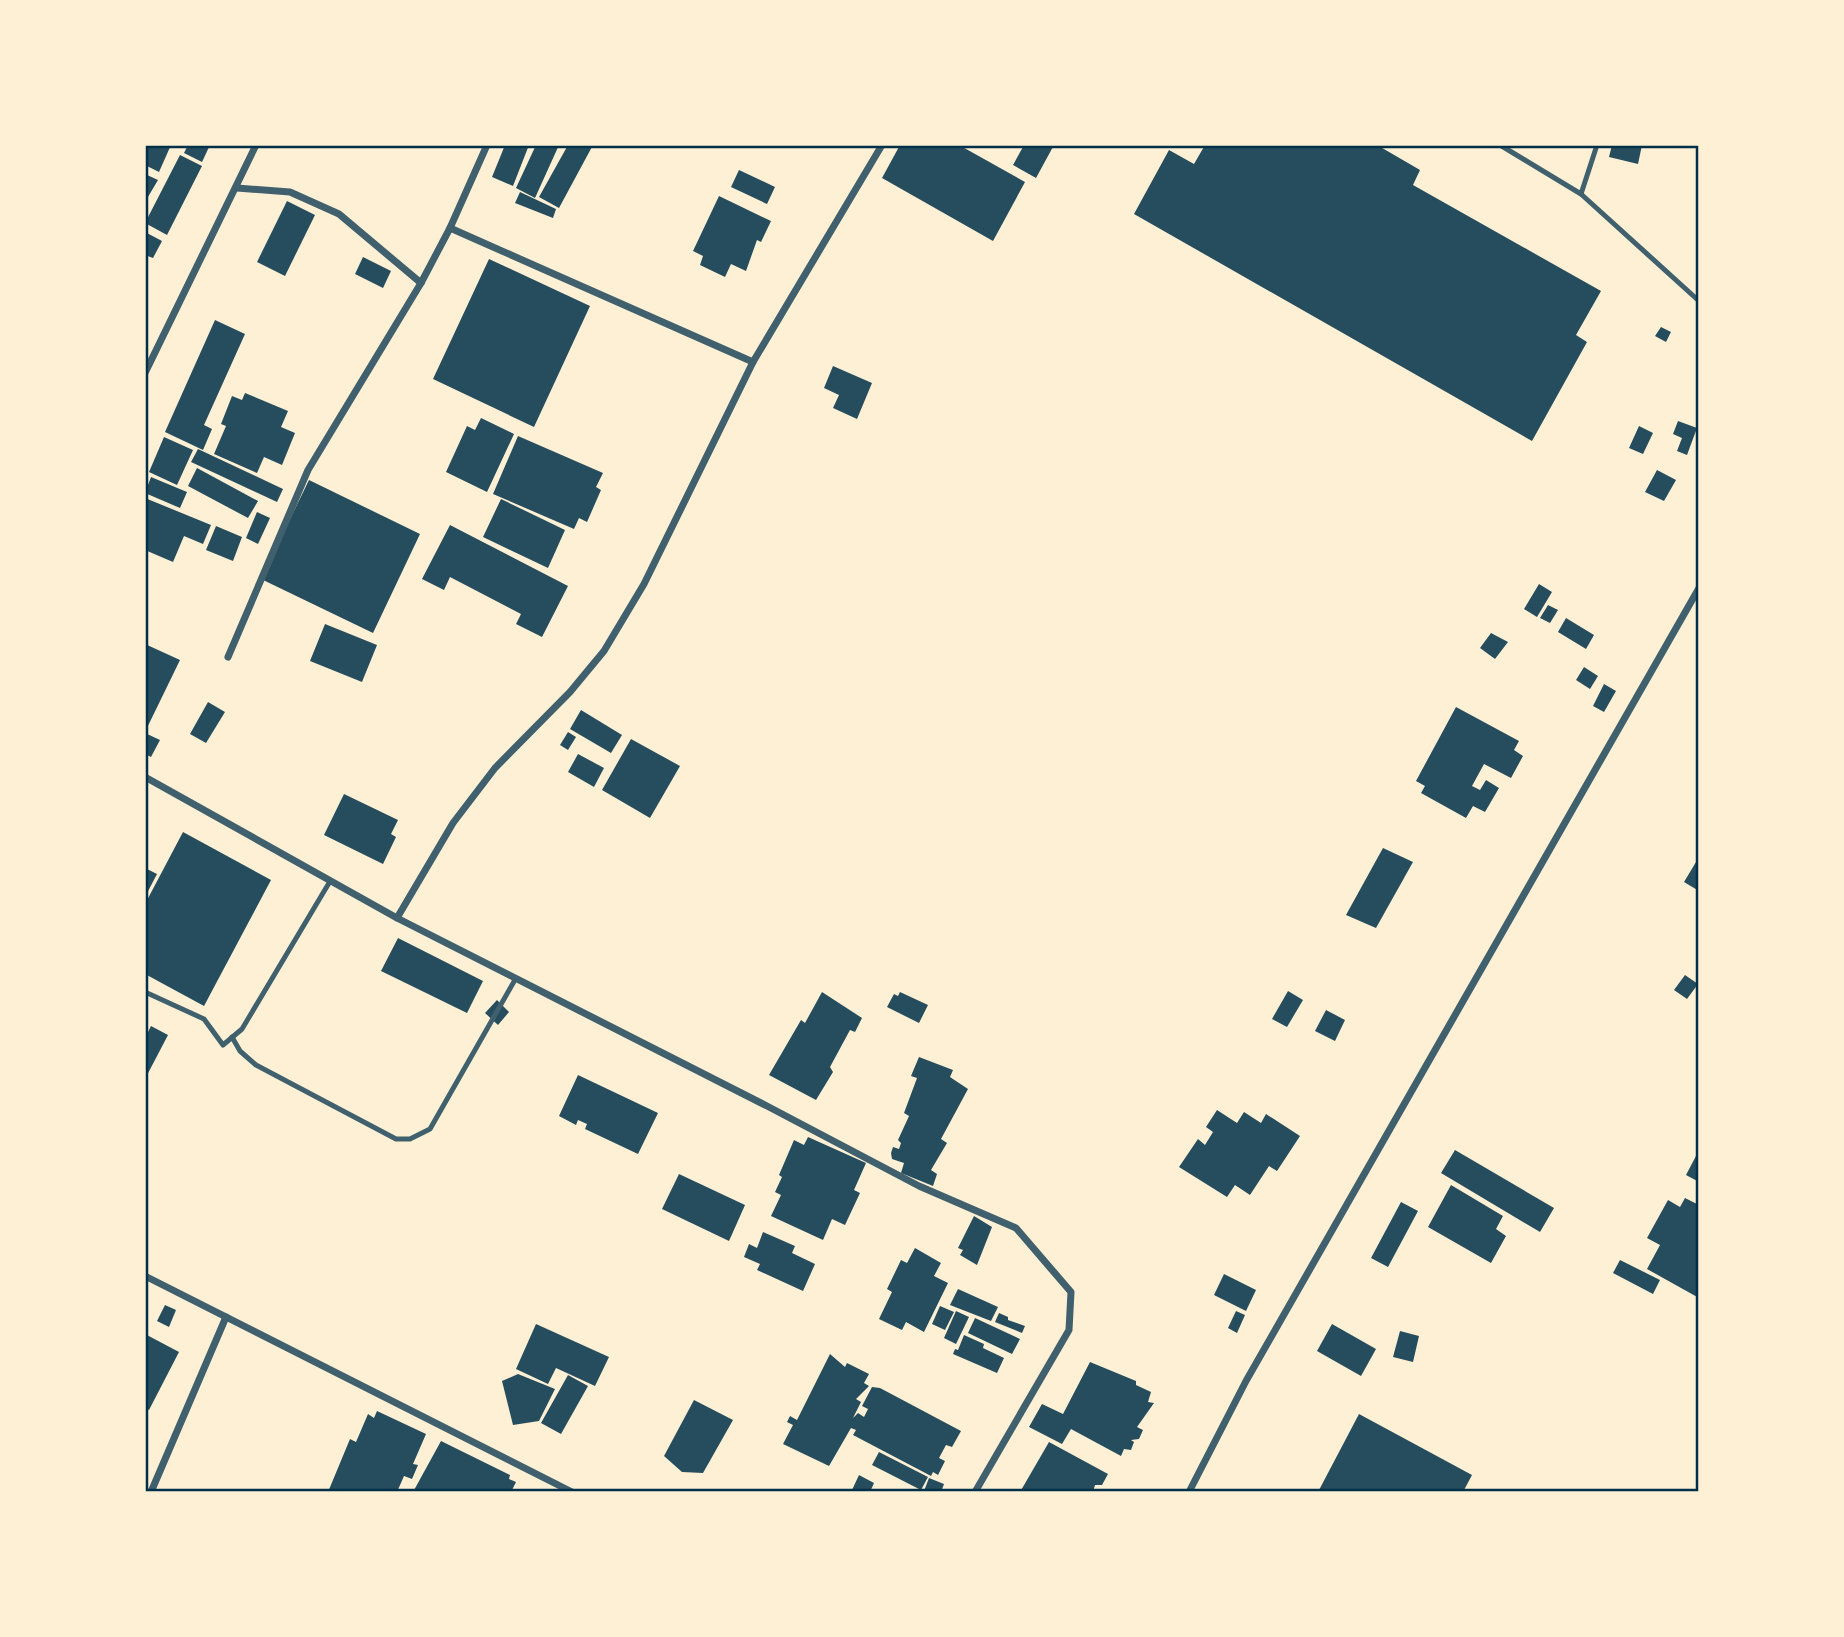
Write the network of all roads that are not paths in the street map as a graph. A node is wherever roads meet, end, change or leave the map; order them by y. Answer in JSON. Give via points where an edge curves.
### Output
{"nodes":[{"id":1,"x":257,"y":145,"type":"edge"},
{"id":2,"x":487,"y":145,"type":"edge"},
{"id":3,"x":882,"y":145,"type":"edge"},
{"id":4,"x":1500,"y":145,"type":"edge"},
{"id":5,"x":1597,"y":145,"type":"edge"},
{"id":6,"x":237,"y":188,"type":"junction"},
{"id":7,"x":1581,"y":194,"type":"junction"},
{"id":8,"x":450,"y":228,"type":"junction"},
{"id":9,"x":421,"y":284,"type":"junction"},
{"id":10,"x":1699,"y":301,"type":"edge"},
{"id":11,"x":753,"y":362,"type":"junction"},
{"id":12,"x":145,"y":373,"type":"edge"},
{"id":13,"x":1699,"y":589,"type":"edge"},
{"id":14,"x":229,"y":657,"type":"dead end"},
{"id":15,"x":145,"y":777,"type":"edge"},
{"id":16,"x":329,"y":883,"type":"junction"},
{"id":17,"x":397,"y":918,"type":"junction"},
{"id":18,"x":516,"y":978,"type":"junction"},
{"id":19,"x":145,"y":992,"type":"edge"},
{"id":20,"x":232,"y":1037,"type":"junction"},
{"id":21,"x":145,"y":1276,"type":"edge"},
{"id":22,"x":226,"y":1317,"type":"junction"},
{"id":23,"x":151,"y":1492,"type":"edge"},
{"id":24,"x":572,"y":1492,"type":"edge"},
{"id":25,"x":975,"y":1492,"type":"edge"},
{"id":26,"x":1189,"y":1492,"type":"edge"}],
"edges":[{"from":1,"to":6,"type":"street"},
{"from":2,"to":8,"type":"street"},
{"from":3,"to":11,"type":"street"},
{"from":4,"to":7,"type":"lane"},
{"from":5,"to":7,"type":"lane"},
{"from":6,"to":9,"type":"street","via":[[290,192],[339,214]]},
{"from":6,"to":12,"type":"street"},
{"from":7,"to":10,"type":"lane"},
{"from":8,"to":9,"type":"street"},
{"from":8,"to":11,"type":"street"},
{"from":9,"to":14,"type":"street","via":[[308,470]]},
{"from":11,"to":17,"type":"street","via":[[644,584],[604,651],[486,779],[453,823]]},
{"from":13,"to":26,"type":"street","via":[[1246,1381]]},
{"from":15,"to":16,"type":"street"},
{"from":16,"to":17,"type":"street"},
{"from":16,"to":20,"type":"lane","via":[[242,1029]]},
{"from":17,"to":18,"type":"street"},
{"from":18,"to":20,"type":"lane","via":[[430,1129],[410,1139],[396,1139],[256,1065]]},
{"from":18,"to":25,"type":"street","via":[[919,1186],[1016,1228],[1049,1264],[1071,1292],[1069,1330]]},
{"from":19,"to":20,"type":"lane","via":[[204,1019],[223,1045]]},
{"from":21,"to":22,"type":"street"},
{"from":22,"to":23,"type":"street"},
{"from":22,"to":24,"type":"street"}]}
